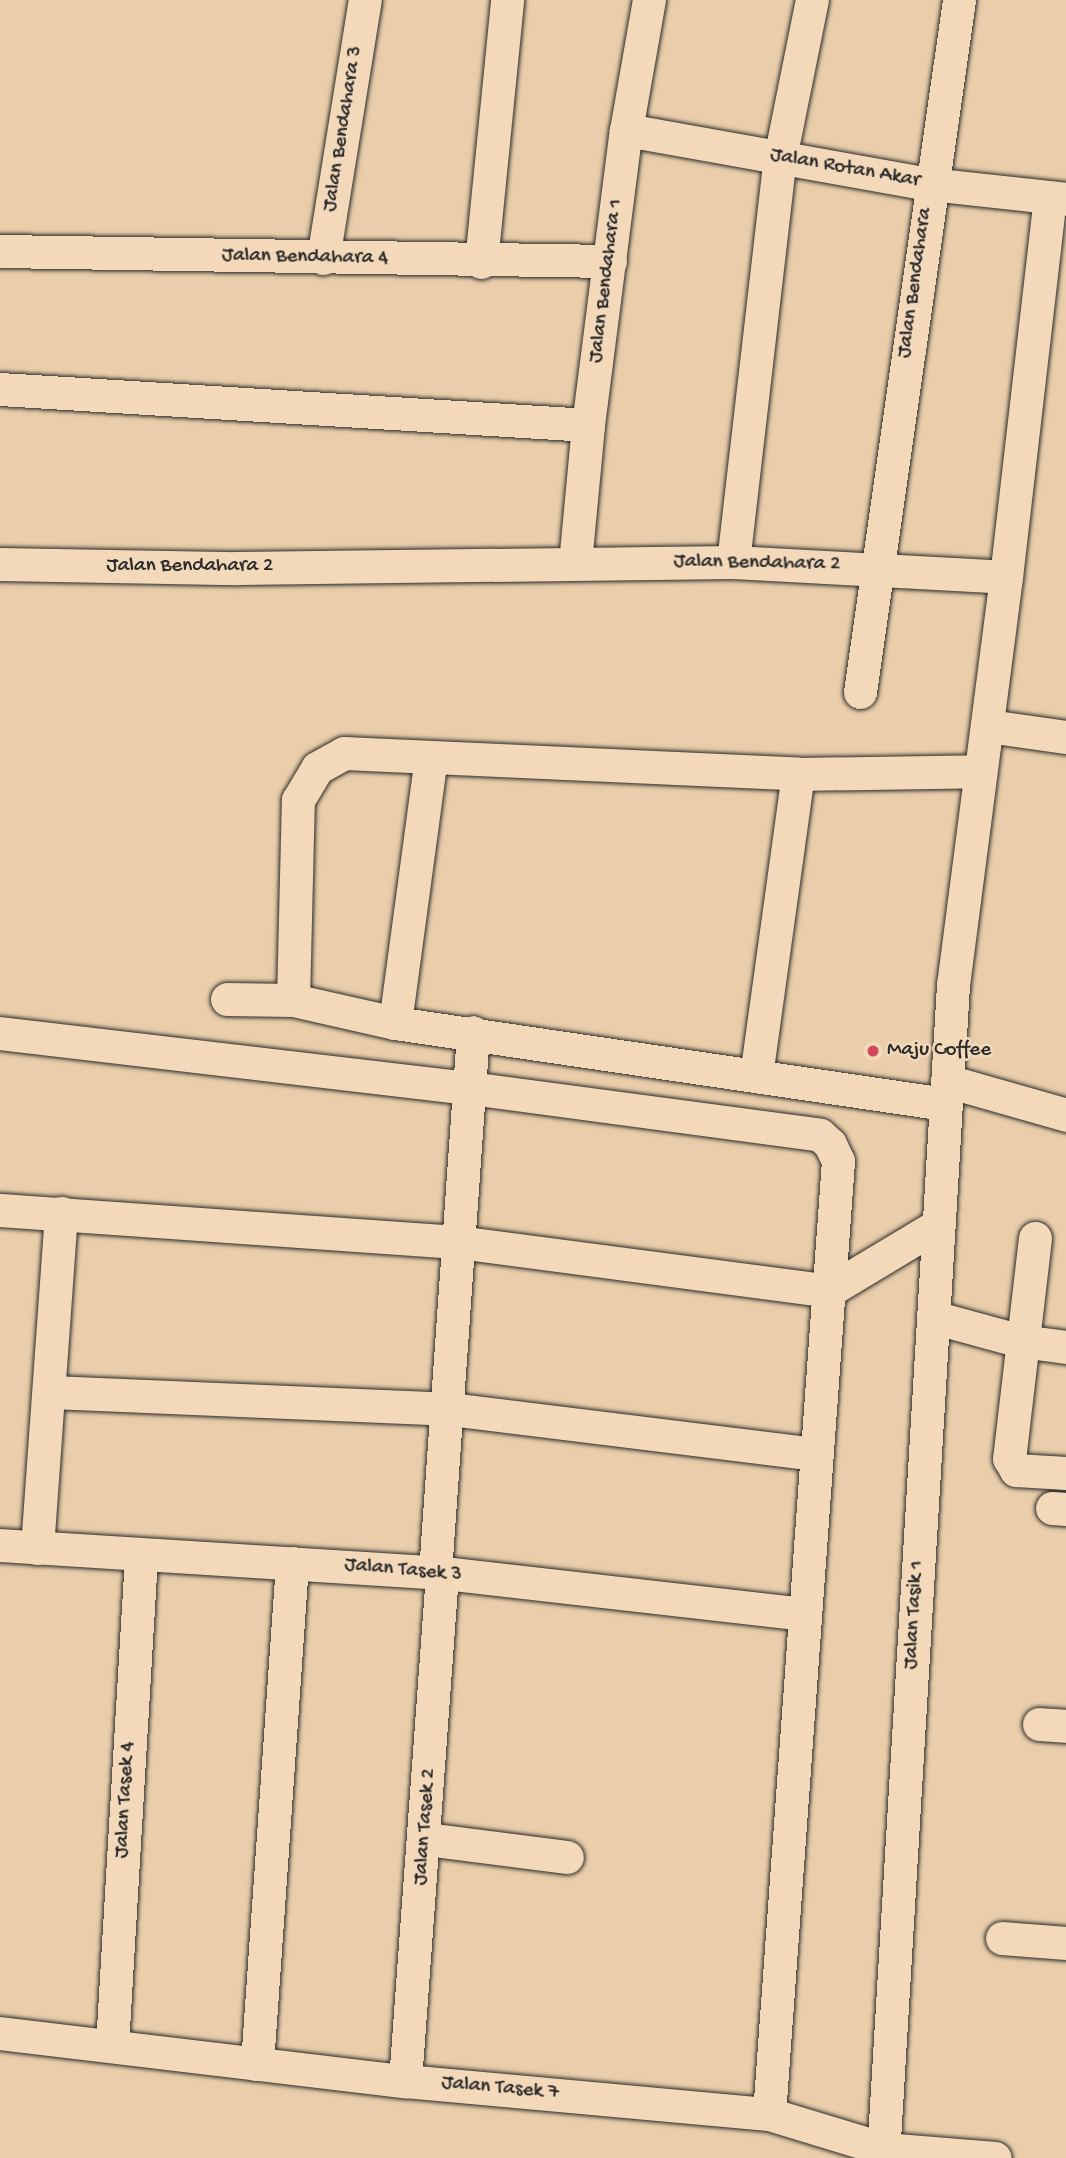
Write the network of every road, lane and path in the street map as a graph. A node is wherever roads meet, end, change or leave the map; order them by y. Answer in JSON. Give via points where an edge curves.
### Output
{"nodes":[{"id":1,"x":365,"y":0,"type":"edge"},
{"id":2,"x":508,"y":0,"type":"edge"},
{"id":3,"x":649,"y":0,"type":"edge"},
{"id":4,"x":812,"y":0,"type":"edge"},
{"id":5,"x":959,"y":0,"type":"edge"},
{"id":6,"x":626,"y":130,"type":"junction"},
{"id":7,"x":780,"y":158,"type":"junction"},
{"id":8,"x":929,"y":184,"type":"junction"},
{"id":9,"x":1058,"y":198,"type":"edge"},
{"id":10,"x":0,"y":251,"type":"edge"},
{"id":11,"x":323,"y":258,"type":"junction"},
{"id":12,"x":610,"y":261,"type":"junction"},
{"id":13,"x":481,"y":262,"type":"junction"},
{"id":14,"x":0,"y":389,"type":"edge"},
{"id":15,"x":588,"y":425,"type":"junction"},
{"id":16,"x":733,"y":562,"type":"junction"},
{"id":17,"x":575,"y":563,"type":"junction"},
{"id":18,"x":0,"y":564,"type":"edge"},
{"id":19,"x":878,"y":567,"type":"junction"},
{"id":20,"x":1006,"y":577,"type":"junction"},
{"id":21,"x":860,"y":692,"type":"dead end"},
{"id":22,"x":988,"y":726,"type":"junction"},
{"id":23,"x":1066,"y":737,"type":"edge"},
{"id":24,"x":432,"y":757,"type":"junction"},
{"id":25,"x":980,"y":771,"type":"junction"},
{"id":26,"x":798,"y":775,"type":"junction"},
{"id":27,"x":227,"y":999,"type":"dead end"},
{"id":28,"x":293,"y":1000,"type":"junction"},
{"id":29,"x":395,"y":1023,"type":"junction"},
{"id":30,"x":473,"y":1032,"type":"junction"},
{"id":31,"x":0,"y":1033,"type":"edge"},
{"id":32,"x":756,"y":1076,"type":"junction"},
{"id":33,"x":470,"y":1088,"type":"junction"},
{"id":34,"x":946,"y":1092,"type":"junction"},
{"id":35,"x":1066,"y":1115,"type":"edge"},
{"id":36,"x":0,"y":1210,"type":"edge"},
{"id":37,"x":61,"y":1213,"type":"junction"},
{"id":38,"x":936,"y":1226,"type":"junction"},
{"id":39,"x":1035,"y":1238,"type":"dead end"},
{"id":40,"x":458,"y":1242,"type":"junction"},
{"id":41,"x":828,"y":1291,"type":"junction"},
{"id":42,"x":933,"y":1317,"type":"junction"},
{"id":43,"x":1021,"y":1341,"type":"junction"},
{"id":44,"x":1066,"y":1347,"type":"edge"},
{"id":45,"x":50,"y":1392,"type":"junction"},
{"id":46,"x":449,"y":1409,"type":"junction"},
{"id":47,"x":817,"y":1454,"type":"junction"},
{"id":48,"x":1066,"y":1473,"type":"edge"},
{"id":49,"x":0,"y":1545,"type":"edge"},
{"id":50,"x":37,"y":1548,"type":"junction"},
{"id":51,"x":141,"y":1555,"type":"junction"},
{"id":52,"x":292,"y":1563,"type":"junction"},
{"id":53,"x":439,"y":1573,"type":"junction"},
{"id":54,"x":805,"y":1614,"type":"junction"},
{"id":55,"x":426,"y":1839,"type":"junction"},
{"id":56,"x":567,"y":1857,"type":"dead end"},
{"id":57,"x":1002,"y":1938,"type":"dead end"},
{"id":58,"x":1066,"y":1943,"type":"edge"},
{"id":59,"x":0,"y":2033,"type":"edge"},
{"id":60,"x":112,"y":2045,"type":"junction"},
{"id":61,"x":257,"y":2064,"type":"junction"},
{"id":62,"x":405,"y":2081,"type":"junction"},
{"id":63,"x":769,"y":2114,"type":"junction"},
{"id":64,"x":883,"y":2153,"type":"edge"},
{"id":65,"x":995,"y":2158,"type":"edge"}],
"edges":[{"from":1,"to":11,"type":"street","name":"Jalan Bendahara 3"},
{"from":2,"to":13,"type":"street"},
{"from":3,"to":6,"type":"street","name":"Jalan Bendahara 1"},
{"from":4,"to":7,"type":"street"},
{"from":5,"to":8,"type":"street","name":"Jalan Bendahara"},
{"from":6,"to":7,"type":"street","name":"Jalan Rotan Akar"},
{"from":6,"to":12,"type":"street","name":"Jalan Bendahara 1"},
{"from":7,"to":8,"type":"street","name":"Jalan Rotan Akar"},
{"from":7,"to":16,"type":"street"},
{"from":8,"to":9,"type":"street","name":"Jalan Rotan Akar"},
{"from":8,"to":19,"type":"street","name":"Jalan Bendahara"},
{"from":9,"to":20,"type":"street"},
{"from":10,"to":11,"type":"street","name":"Jalan Bendahara 4"},
{"from":11,"to":13,"type":"street","name":"Jalan Bendahara 4"},
{"from":12,"to":13,"type":"street","name":"Jalan Bendahara 4"},
{"from":12,"to":15,"type":"street","name":"Jalan Bendahara 1"},
{"from":14,"to":15,"type":"street"},
{"from":15,"to":17,"type":"street","name":"Jalan Bendahara 1"},
{"from":16,"to":17,"type":"street","name":"Jalan Bendahara 2"},
{"from":16,"to":19,"type":"street","name":"Jalan Bendahara 2"},
{"from":17,"to":18,"type":"street","name":"Jalan Bendahara 2","via":[[237,568]]},
{"from":19,"to":20,"type":"street","name":"Jalan Bendahara 2"},
{"from":19,"to":21,"type":"street","name":"Jalan Bendahara"},
{"from":20,"to":22,"type":"street"},
{"from":22,"to":23,"type":"street"},
{"from":22,"to":25,"type":"street"},
{"from":24,"to":26,"type":"street"},
{"from":24,"to":28,"type":"street","via":[[344,753],[317,768],[298,800]]},
{"from":24,"to":29,"type":"street"},
{"from":25,"to":26,"type":"street"},
{"from":25,"to":34,"type":"street","via":[[953,985]]},
{"from":26,"to":32,"type":"street"},
{"from":27,"to":28,"type":"street"},
{"from":28,"to":29,"type":"street"},
{"from":29,"to":30,"type":"street"},
{"from":30,"to":32,"type":"street"},
{"from":30,"to":33,"type":"street","name":"Jalan Tasek 2"},
{"from":31,"to":33,"type":"street"},
{"from":32,"to":34,"type":"street"},
{"from":33,"to":40,"type":"street","name":"Jalan Tasek 2"},
{"from":33,"to":41,"type":"street","via":[[820,1135],[838,1161]]},
{"from":34,"to":35,"type":"street"},
{"from":34,"to":38,"type":"street","name":"Jalan Tasik 1"},
{"from":36,"to":37,"type":"street"},
{"from":37,"to":40,"type":"street"},
{"from":37,"to":45,"type":"street"},
{"from":38,"to":41,"type":"street"},
{"from":38,"to":42,"type":"street","name":"Jalan Tasik 1"},
{"from":39,"to":43,"type":"street"},
{"from":40,"to":41,"type":"street"},
{"from":40,"to":46,"type":"street","name":"Jalan Tasek 2"},
{"from":41,"to":47,"type":"street"},
{"from":42,"to":43,"type":"street"},
{"from":42,"to":64,"type":"street","name":"Jalan Tasik 1"},
{"from":43,"to":44,"type":"street"},
{"from":43,"to":48,"type":"street","via":[[1011,1466]]},
{"from":45,"to":46,"type":"street"},
{"from":45,"to":50,"type":"street"},
{"from":46,"to":47,"type":"street"},
{"from":46,"to":53,"type":"street","name":"Jalan Tasek 2"},
{"from":47,"to":54,"type":"street"},
{"from":49,"to":50,"type":"street","name":"Jalan Tasek 3"},
{"from":50,"to":51,"type":"street","name":"Jalan Tasek 3"},
{"from":51,"to":52,"type":"street","name":"Jalan Tasek 3"},
{"from":51,"to":60,"type":"street","name":"Jalan Tasek 4"},
{"from":52,"to":53,"type":"street","name":"Jalan Tasek 3"},
{"from":52,"to":61,"type":"street"},
{"from":53,"to":54,"type":"street","name":"Jalan Tasek 3"},
{"from":53,"to":55,"type":"street","name":"Jalan Tasek 2"},
{"from":54,"to":63,"type":"street"},
{"from":55,"to":56,"type":"street"},
{"from":55,"to":62,"type":"street","name":"Jalan Tasek 2"},
{"from":57,"to":58,"type":"street"},
{"from":59,"to":60,"type":"street","name":"Jalan Tasek 7"},
{"from":60,"to":61,"type":"street","name":"Jalan Tasek 7"},
{"from":61,"to":62,"type":"street","name":"Jalan Tasek 7"},
{"from":62,"to":63,"type":"street","name":"Jalan Tasek 7"},
{"from":63,"to":64,"type":"street","name":"Jalan Tasek 7"},
{"from":64,"to":65,"type":"street","name":"Jalan Tasek 7"}]}
